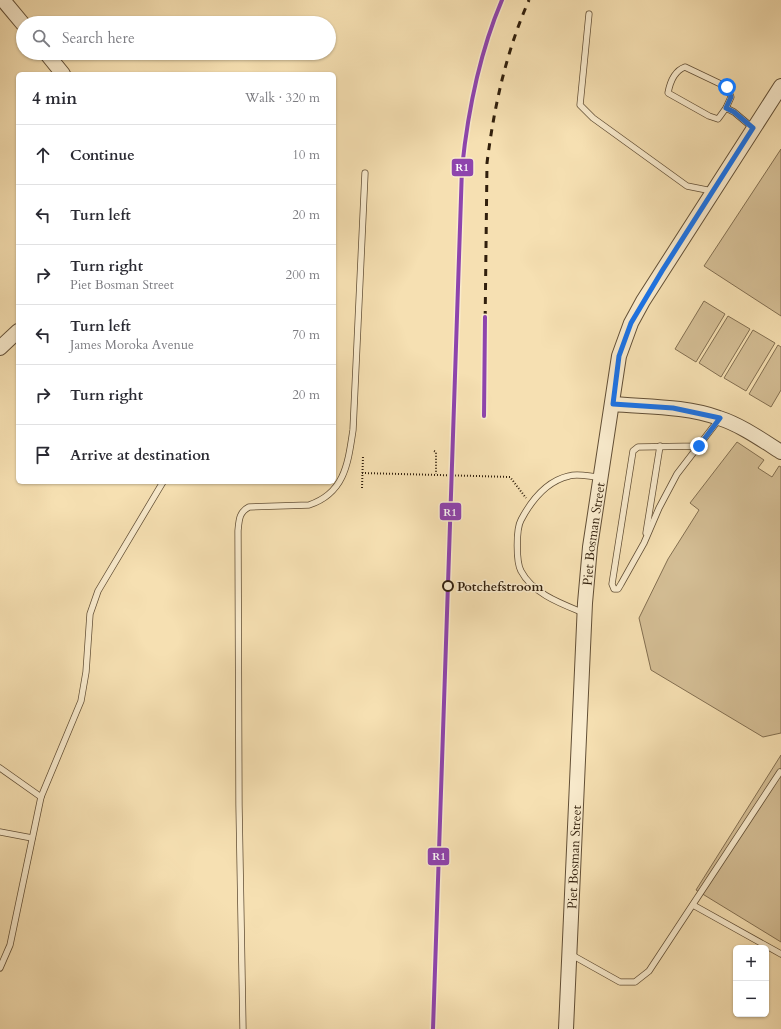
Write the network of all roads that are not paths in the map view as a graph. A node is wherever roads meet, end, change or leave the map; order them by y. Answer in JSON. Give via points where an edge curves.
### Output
{"nodes":[{"id":1,"x":3,"y":0,"type":"edge"},
{"id":2,"x":589,"y":14,"type":"dead end"},
{"id":3,"x":16,"y":16,"type":"edge"},
{"id":4,"x":52,"y":60,"type":"edge"},
{"id":5,"x":61,"y":72,"type":"edge"},
{"id":6,"x":781,"y":86,"type":"edge"},
{"id":7,"x":726,"y":108,"type":"junction"},
{"id":8,"x":753,"y":128,"type":"junction"},
{"id":9,"x":365,"y":173,"type":"dead end"},
{"id":10,"x":713,"y":191,"type":"junction"},
{"id":11,"x":16,"y":332,"type":"edge"},
{"id":12,"x":0,"y":348,"type":"edge"},
{"id":13,"x":613,"y":404,"type":"junction"},
{"id":14,"x":720,"y":418,"type":"junction"},
{"id":15,"x":660,"y":446,"type":"junction"},
{"id":16,"x":699,"y":446,"type":"junction"},
{"id":17,"x":781,"y":452,"type":"edge"},
{"id":18,"x":600,"y":477,"type":"junction"},
{"id":19,"x":162,"y":484,"type":"edge"},
{"id":20,"x":644,"y":543,"type":"junction"},
{"id":21,"x":584,"y":614,"type":"junction"},
{"id":22,"x":0,"y":768,"type":"edge"},
{"id":23,"x":780,"y":772,"type":"edge"},
{"id":24,"x":41,"y":797,"type":"junction"},
{"id":25,"x":0,"y":832,"type":"edge"},
{"id":26,"x":32,"y":838,"type":"junction"},
{"id":27,"x":693,"y":905,"type":"junction"},
{"id":28,"x":570,"y":954,"type":"junction"},
{"id":29,"x":781,"y":954,"type":"edge"},
{"id":30,"x":0,"y":968,"type":"edge"},
{"id":31,"x":243,"y":1029,"type":"edge"},
{"id":32,"x":566,"y":1029,"type":"edge"}],
"edges":[{"from":1,"to":3,"type":"street"},
{"from":2,"to":10,"type":"lane","via":[[580,105],[593,118],[687,186]]},
{"from":4,"to":5,"type":"street"},
{"from":6,"to":8,"type":"street","name":"Piet Bosman Street"},
{"from":7,"to":7,"type":"lane","via":[[718,119],[668,93],[678,70],[685,67],[727,87],[731,97]]},
{"from":7,"to":8,"type":"lane"},
{"from":8,"to":10,"type":"street","name":"Piet Bosman Street"},
{"from":9,"to":31,"type":"lane","via":[[353,430],[344,473],[328,497],[318,502],[309,505],[249,507],[243,510],[239,518],[239,805]]},
{"from":10,"to":13,"type":"street","name":"Piet Bosman Street","via":[[631,323],[619,356]]},
{"from":11,"to":12,"type":"street"},
{"from":13,"to":14,"type":"street","via":[[673,408]]},
{"from":13,"to":18,"type":"street","name":"Piet Bosman Street"},
{"from":14,"to":16,"type":"lane"},
{"from":14,"to":17,"type":"street"},
{"from":15,"to":16,"type":"lane"},
{"from":15,"to":20,"type":"lane"},
{"from":15,"to":20,"type":"lane","via":[[638,446],[631,456],[612,584],[614,589],[617,590],[621,584]]},
{"from":16,"to":20,"type":"lane","via":[[677,474]]},
{"from":18,"to":21,"type":"street","name":"Piet Bosman Street"},
{"from":18,"to":21,"type":"lane","via":[[570,475],[555,482],[541,492],[520,521],[517,552],[520,571],[550,599]]},
{"from":19,"to":24,"type":"lane","via":[[98,591],[90,614],[81,701]]},
{"from":21,"to":28,"type":"street","name":"Piet Bosman Street"},
{"from":22,"to":24,"type":"lane"},
{"from":23,"to":27,"type":"lane"},
{"from":24,"to":26,"type":"lane"},
{"from":25,"to":26,"type":"lane"},
{"from":26,"to":30,"type":"lane","via":[[10,945]]},
{"from":27,"to":28,"type":"lane","via":[[649,971],[635,982],[620,982],[610,978]]},
{"from":27,"to":29,"type":"lane"},
{"from":28,"to":32,"type":"street","name":"Piet Bosman Street"}]}
